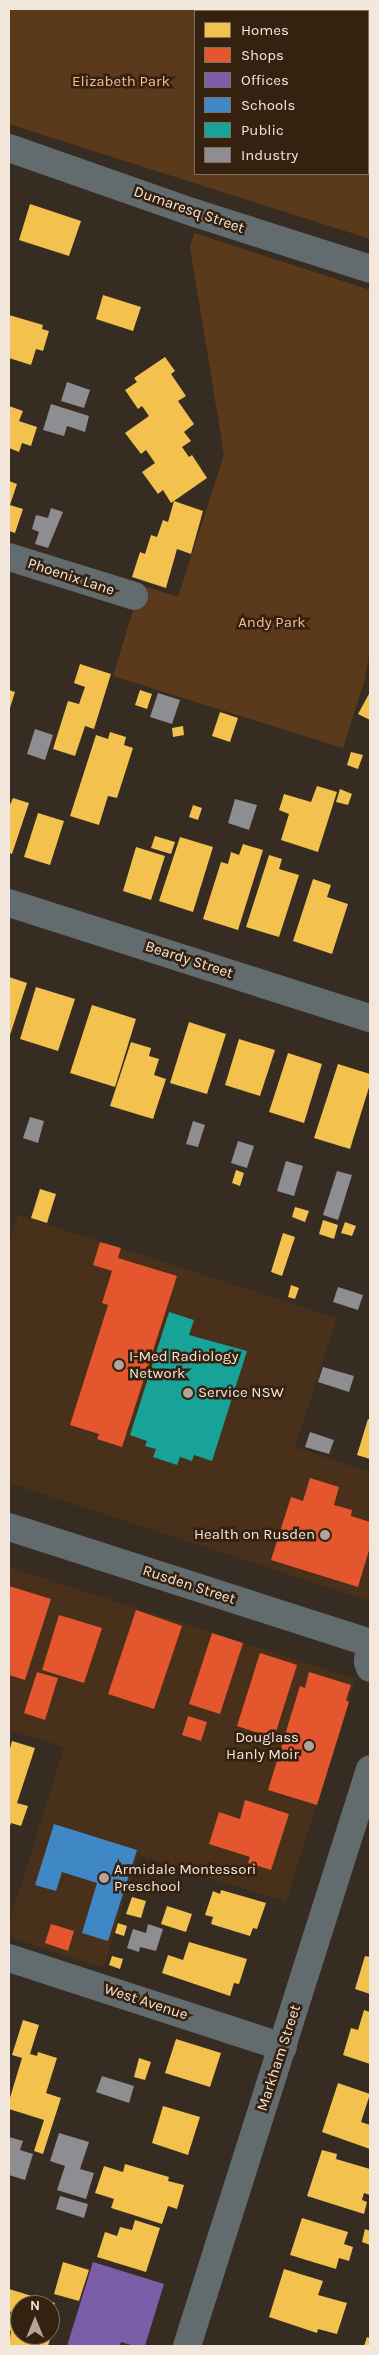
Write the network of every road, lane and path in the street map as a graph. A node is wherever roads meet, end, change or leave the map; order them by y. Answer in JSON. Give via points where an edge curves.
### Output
{"nodes":[{"id":1,"x":9,"y":148,"type":"edge"},
{"id":2,"x":370,"y":269,"type":"edge"},
{"id":3,"x":9,"y":557,"type":"edge"},
{"id":4,"x":134,"y":596,"type":"dead end"},
{"id":5,"x":9,"y":903,"type":"edge"},
{"id":6,"x":370,"y":1018,"type":"edge"},
{"id":7,"x":9,"y":1527,"type":"edge"},
{"id":8,"x":370,"y":1642,"type":"edge"},
{"id":9,"x":370,"y":1668,"type":"edge"},
{"id":10,"x":370,"y":1769,"type":"edge"},
{"id":11,"x":9,"y":1958,"type":"edge"},
{"id":12,"x":283,"y":2046,"type":"junction"},
{"id":13,"x":187,"y":2346,"type":"edge"}],
"edges":[{"from":1,"to":2,"type":"street","name":"Dumaresq Street"},
{"from":3,"to":4,"type":"street","name":"Phoenix Lane"},
{"from":5,"to":6,"type":"street","name":"Beardy Street"},
{"from":7,"to":8,"type":"street","name":"Rusden Street"},
{"from":8,"to":9,"type":"street"},
{"from":10,"to":12,"type":"street","name":"Markham Street"},
{"from":11,"to":12,"type":"street","name":"West Avenue"},
{"from":12,"to":13,"type":"street","name":"Markham Street"}]}
